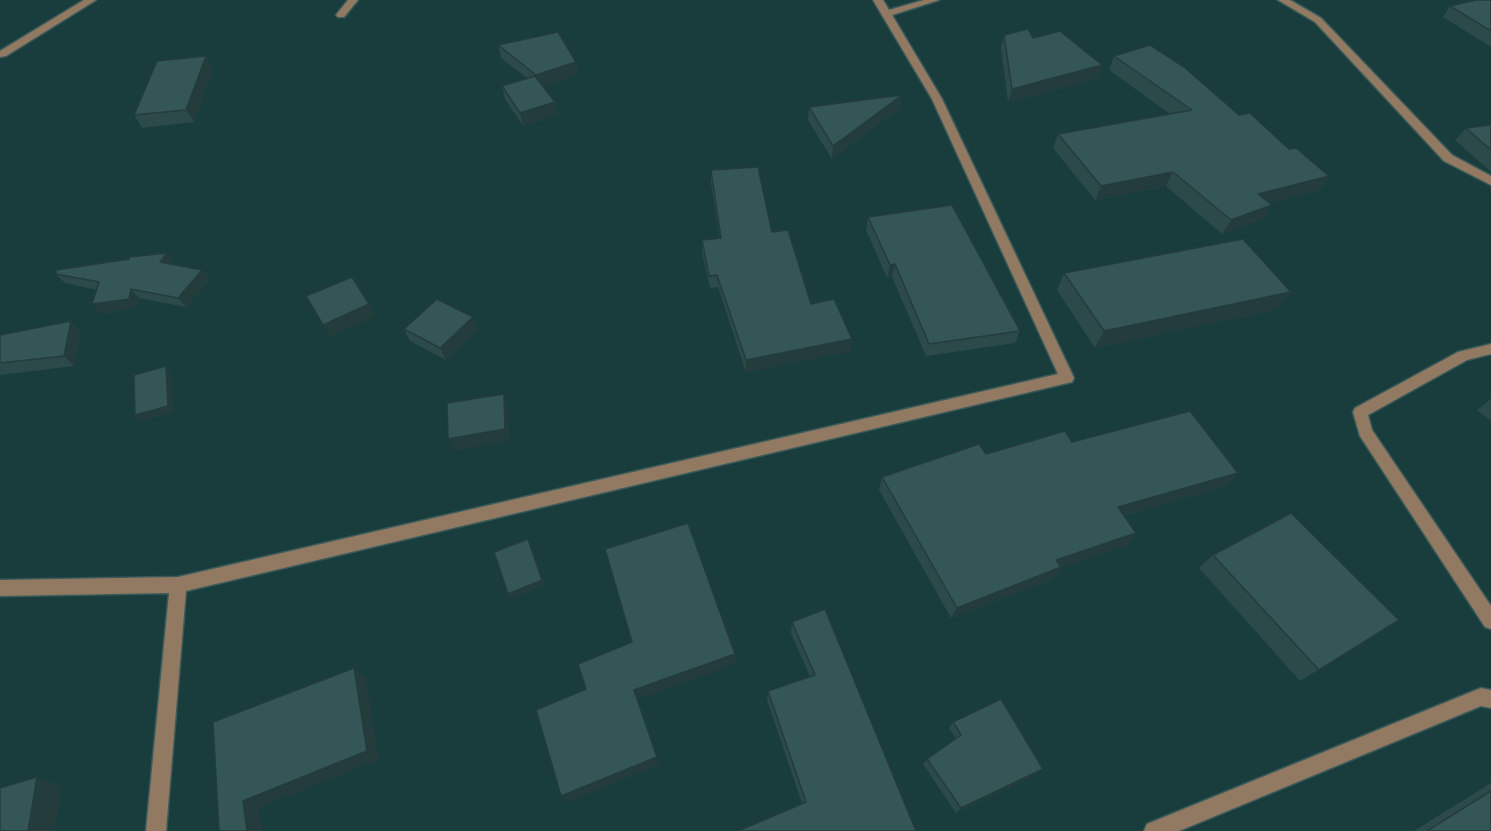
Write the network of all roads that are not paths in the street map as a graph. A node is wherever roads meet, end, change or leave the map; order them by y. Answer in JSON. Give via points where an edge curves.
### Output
{"nodes":[{"id":1,"x":92,"y":0,"type":"edge"},
{"id":2,"x":353,"y":0,"type":"edge"},
{"id":3,"x":934,"y":0,"type":"edge"},
{"id":4,"x":1283,"y":0,"type":"edge"},
{"id":5,"x":881,"y":7,"type":"edge"},
{"id":6,"x":341,"y":15,"type":"dead end"},
{"id":7,"x":2,"y":54,"type":"dead end"},
{"id":8,"x":1491,"y":181,"type":"edge"},
{"id":9,"x":1491,"y":350,"type":"edge"},
{"id":10,"x":178,"y":585,"type":"junction"},
{"id":11,"x":0,"y":588,"type":"edge"},
{"id":12,"x":1491,"y":621,"type":"edge"},
{"id":13,"x":1491,"y":699,"type":"edge"},
{"id":14,"x":156,"y":831,"type":"edge"},
{"id":15,"x":1154,"y":831,"type":"edge"}],
"edges":[{"from":1,"to":7,"type":"street"},
{"from":2,"to":6,"type":"street"},
{"from":3,"to":5,"type":"street"},
{"from":4,"to":8,"type":"street","via":[[1318,20],[1448,158]]},
{"from":5,"to":10,"type":"street","via":[[937,99],[1066,378]]},
{"from":9,"to":12,"type":"street","via":[[1463,356],[1360,412],[1365,432]]},
{"from":10,"to":11,"type":"street"},
{"from":10,"to":14,"type":"street"},
{"from":13,"to":15,"type":"street","via":[[1481,697]]}]}
